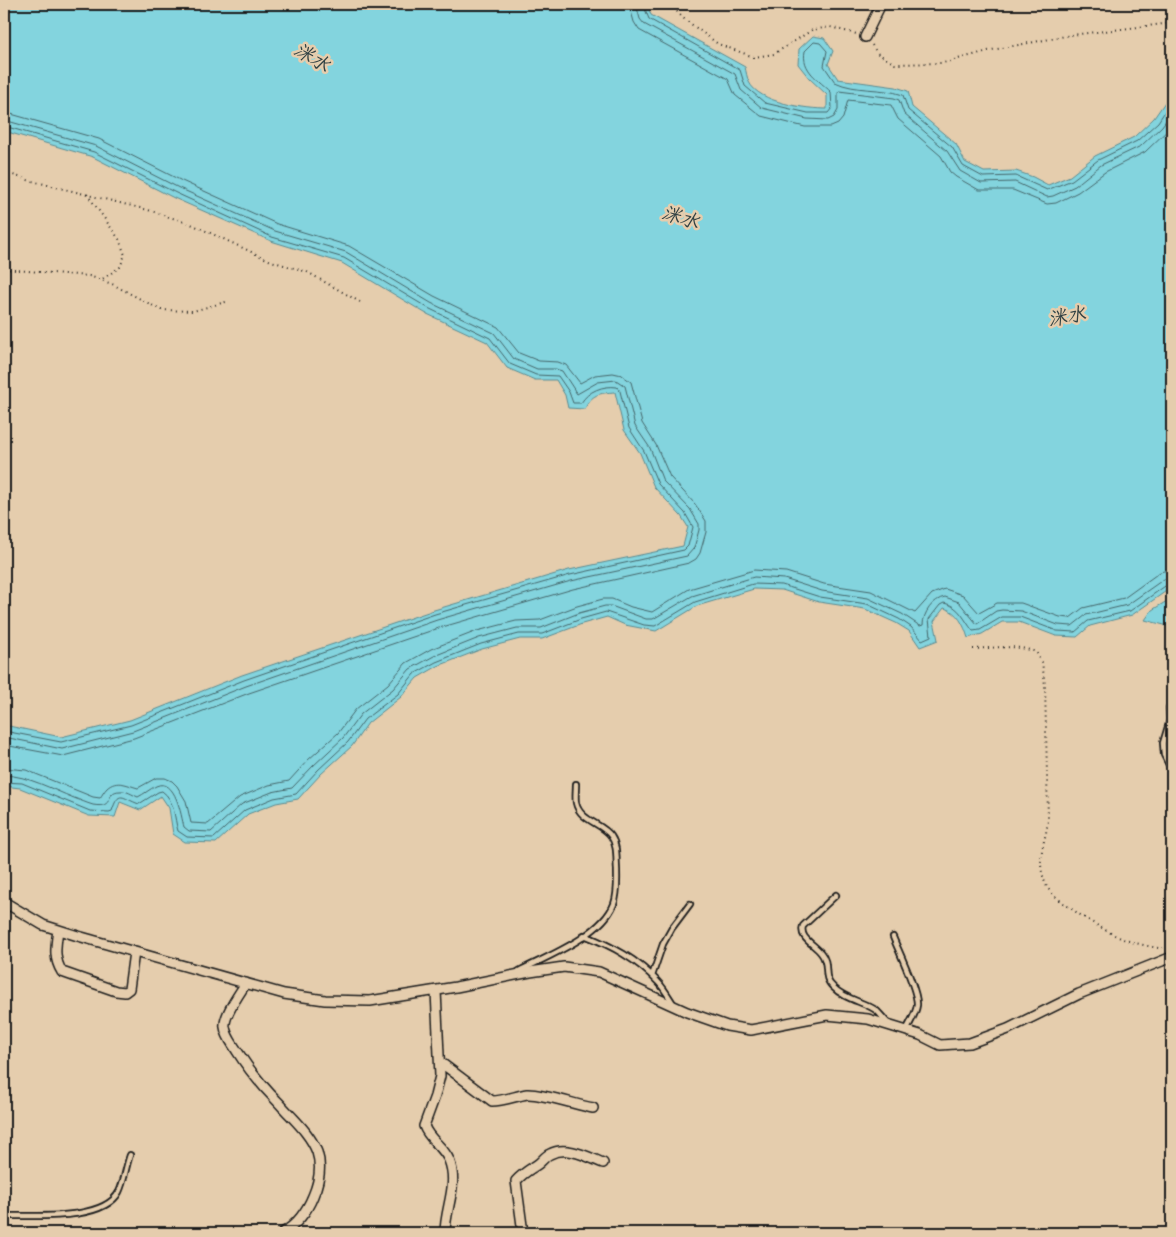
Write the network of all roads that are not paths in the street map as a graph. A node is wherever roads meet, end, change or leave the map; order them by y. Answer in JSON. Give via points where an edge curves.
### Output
{"nodes":[{"id":1,"x":881,"y":4,"type":"edge"},
{"id":2,"x":865,"y":37,"type":"road end"},
{"id":3,"x":1169,"y":708,"type":"dead end"},
{"id":4,"x":1172,"y":771,"type":"edge"},
{"id":5,"x":576,"y":784,"type":"dead end"},
{"id":6,"x":836,"y":895,"type":"dead end"},
{"id":7,"x":4,"y":902,"type":"edge"},
{"id":8,"x":690,"y":904,"type":"dead end"},
{"id":9,"x":58,"y":930,"type":"junction"},
{"id":10,"x":584,"y":935,"type":"junction"},
{"id":11,"x":894,"y":937,"type":"dead end"},
{"id":12,"x":134,"y":952,"type":"junction"},
{"id":13,"x":1172,"y":957,"type":"edge"},
{"id":14,"x":511,"y":976,"type":"junction"},
{"id":15,"x":652,"y":976,"type":"junction"},
{"id":16,"x":246,"y":983,"type":"junction"},
{"id":17,"x":436,"y":991,"type":"junction"},
{"id":18,"x":675,"y":1006,"type":"junction"},
{"id":19,"x":890,"y":1025,"type":"junction"},
{"id":20,"x":906,"y":1030,"type":"junction"},
{"id":21,"x":440,"y":1062,"type":"junction"},
{"id":22,"x":593,"y":1108,"type":"dead end"},
{"id":23,"x":130,"y":1155,"type":"dead end"},
{"id":24,"x":603,"y":1163,"type":"dead end"},
{"id":25,"x":4,"y":1216,"type":"edge"},
{"id":26,"x":282,"y":1233,"type":"edge"},
{"id":27,"x":445,"y":1233,"type":"edge"},
{"id":28,"x":523,"y":1233,"type":"edge"}],
"edges":[{"from":1,"to":2,"type":"street"},
{"from":3,"to":4,"type":"lane","via":[[1170,720],[1163,743],[1164,756]]},
{"from":5,"to":10,"type":"lane","via":[[576,803],[581,814],[606,830],[616,849],[617,894],[614,906],[599,925]]},
{"from":6,"to":19,"type":"lane","via":[[803,926],[803,936],[824,957],[827,981],[834,989],[876,1010]]},
{"from":7,"to":9,"type":"street"},
{"from":8,"to":15,"type":"lane","via":[[663,944]]},
{"from":9,"to":12,"type":"street"},
{"from":9,"to":12,"type":"street","via":[[55,955],[62,972],[116,991],[125,992],[129,988]]},
{"from":10,"to":14,"type":"lane"},
{"from":10,"to":15,"type":"lane","via":[[625,954]]},
{"from":11,"to":20,"type":"lane","via":[[917,1003]]},
{"from":12,"to":16,"type":"street"},
{"from":13,"to":20,"type":"street","via":[[970,1043],[940,1045]]},
{"from":14,"to":17,"type":"street"},
{"from":14,"to":18,"type":"street","via":[[564,967],[599,972]]},
{"from":15,"to":18,"type":"lane"},
{"from":16,"to":17,"type":"street","via":[[284,994],[334,1000],[370,1001]]},
{"from":16,"to":26,"type":"street","via":[[224,1025],[241,1058],[311,1140],[320,1168],[318,1186],[310,1205]]},
{"from":17,"to":21,"type":"street"},
{"from":18,"to":19,"type":"street","via":[[727,1026],[751,1030],[827,1015]]},
{"from":19,"to":20,"type":"street"},
{"from":21,"to":22,"type":"street","via":[[492,1101],[538,1094]]},
{"from":21,"to":27,"type":"street","via":[[440,1076],[424,1126],[449,1161],[454,1178]]},
{"from":23,"to":25,"type":"lane","via":[[118,1193],[90,1211],[64,1216]]},
{"from":24,"to":28,"type":"street","via":[[566,1151],[551,1153],[525,1171],[516,1181]]}]}
